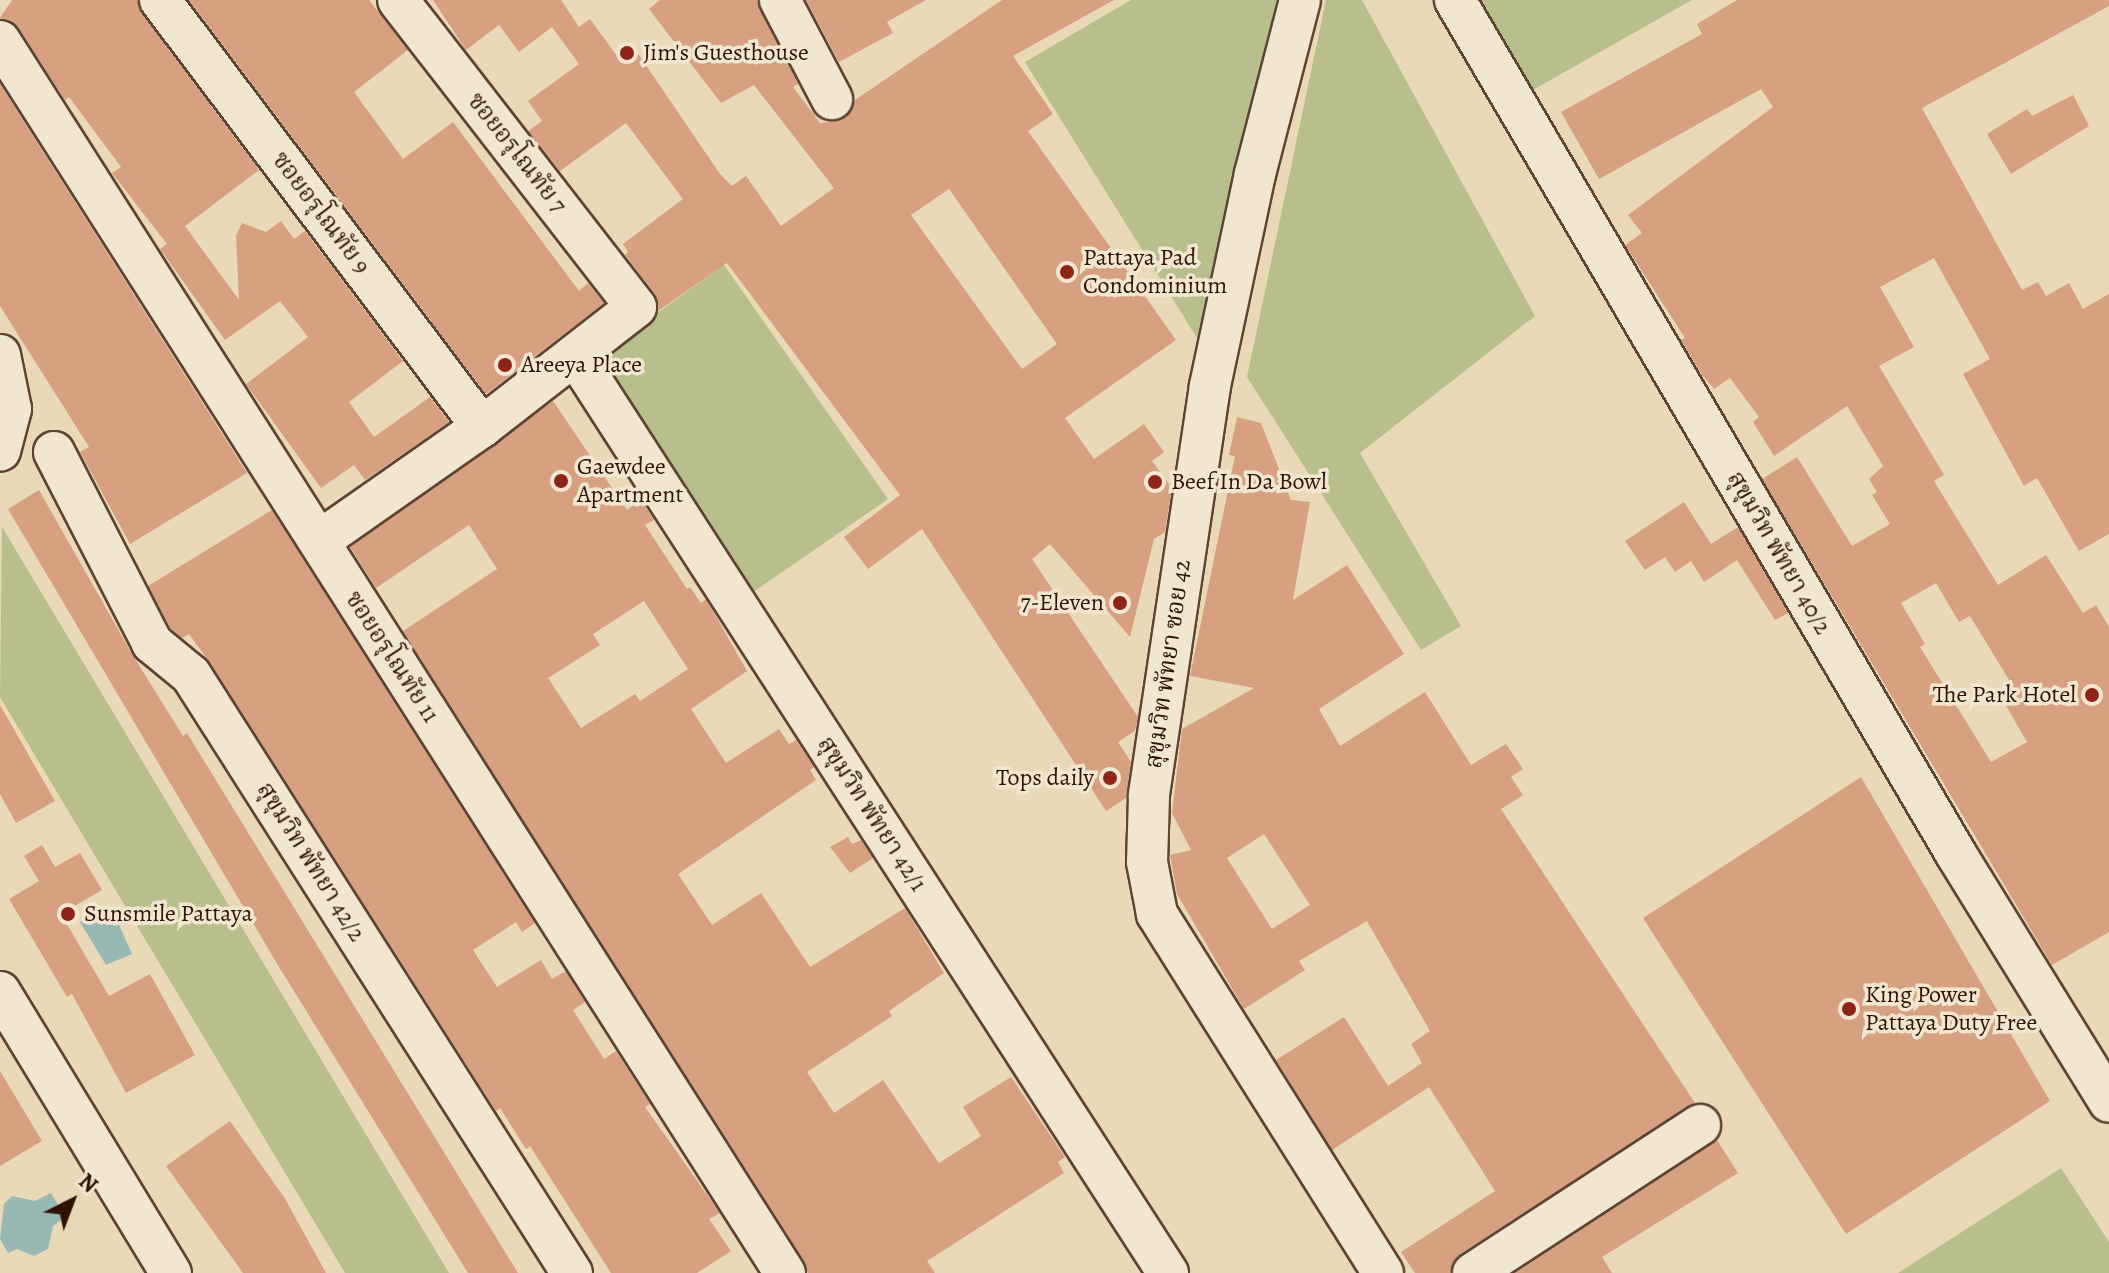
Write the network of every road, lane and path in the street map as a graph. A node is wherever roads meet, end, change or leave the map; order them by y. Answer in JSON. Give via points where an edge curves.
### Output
{"nodes":[{"id":1,"x":160,"y":0,"type":"edge"},
{"id":2,"x":398,"y":0,"type":"edge"},
{"id":3,"x":780,"y":0,"type":"edge"},
{"id":4,"x":1300,"y":0,"type":"edge"},
{"id":5,"x":1455,"y":0,"type":"edge"},
{"id":6,"x":0,"y":41,"type":"edge"},
{"id":7,"x":832,"y":99,"type":"dead end"},
{"id":8,"x":0,"y":355,"type":"edge"},
{"id":9,"x":575,"y":355,"type":"junction"},
{"id":10,"x":482,"y":427,"type":"junction"},
{"id":11,"x":0,"y":451,"type":"edge"},
{"id":12,"x":54,"y":452,"type":"dead end"},
{"id":13,"x":319,"y":541,"type":"junction"},
{"id":14,"x":0,"y":992,"type":"edge"},
{"id":15,"x":2109,"y":1102,"type":"edge"},
{"id":16,"x":1700,"y":1125,"type":"dead end"},
{"id":17,"x":171,"y":1273,"type":"edge"},
{"id":18,"x":572,"y":1273,"type":"edge"},
{"id":19,"x":785,"y":1273,"type":"edge"},
{"id":20,"x":1168,"y":1273,"type":"edge"},
{"id":21,"x":1383,"y":1273,"type":"edge"},
{"id":22,"x":1473,"y":1273,"type":"edge"}],
"edges":[{"from":1,"to":10,"type":"street","name":"ซอยอรุโณทัย 9"},
{"from":2,"to":9,"type":"street","name":"ซอยอรุโณทัย 7","via":[[636,307]]},
{"from":3,"to":7,"type":"street"},
{"from":4,"to":21,"type":"street","name":"สุขุมวิท พัทยา ซอย 42","via":[[1255,174],[1210,386],[1152,769],[1147,862],[1157,914]]},
{"from":5,"to":15,"type":"street","name":"สุขุมวิท พัทยา 40/2","via":[[1948,840]]},
{"from":6,"to":13,"type":"street","name":"ซอยอรุโณทัย 11"},
{"from":8,"to":11,"type":"street","via":[[11,409]]},
{"from":9,"to":10,"type":"street"},
{"from":9,"to":20,"type":"street","name":"สุขุมวิท พัทยา 42/1"},
{"from":10,"to":13,"type":"street"},
{"from":12,"to":18,"type":"street","name":"สุขุมวิท พัทยา 42/2","via":[[152,643],[191,675]]},
{"from":13,"to":19,"type":"street","name":"ซอยอรุโณทัย 11"},
{"from":14,"to":17,"type":"street"},
{"from":16,"to":22,"type":"street"}]}
